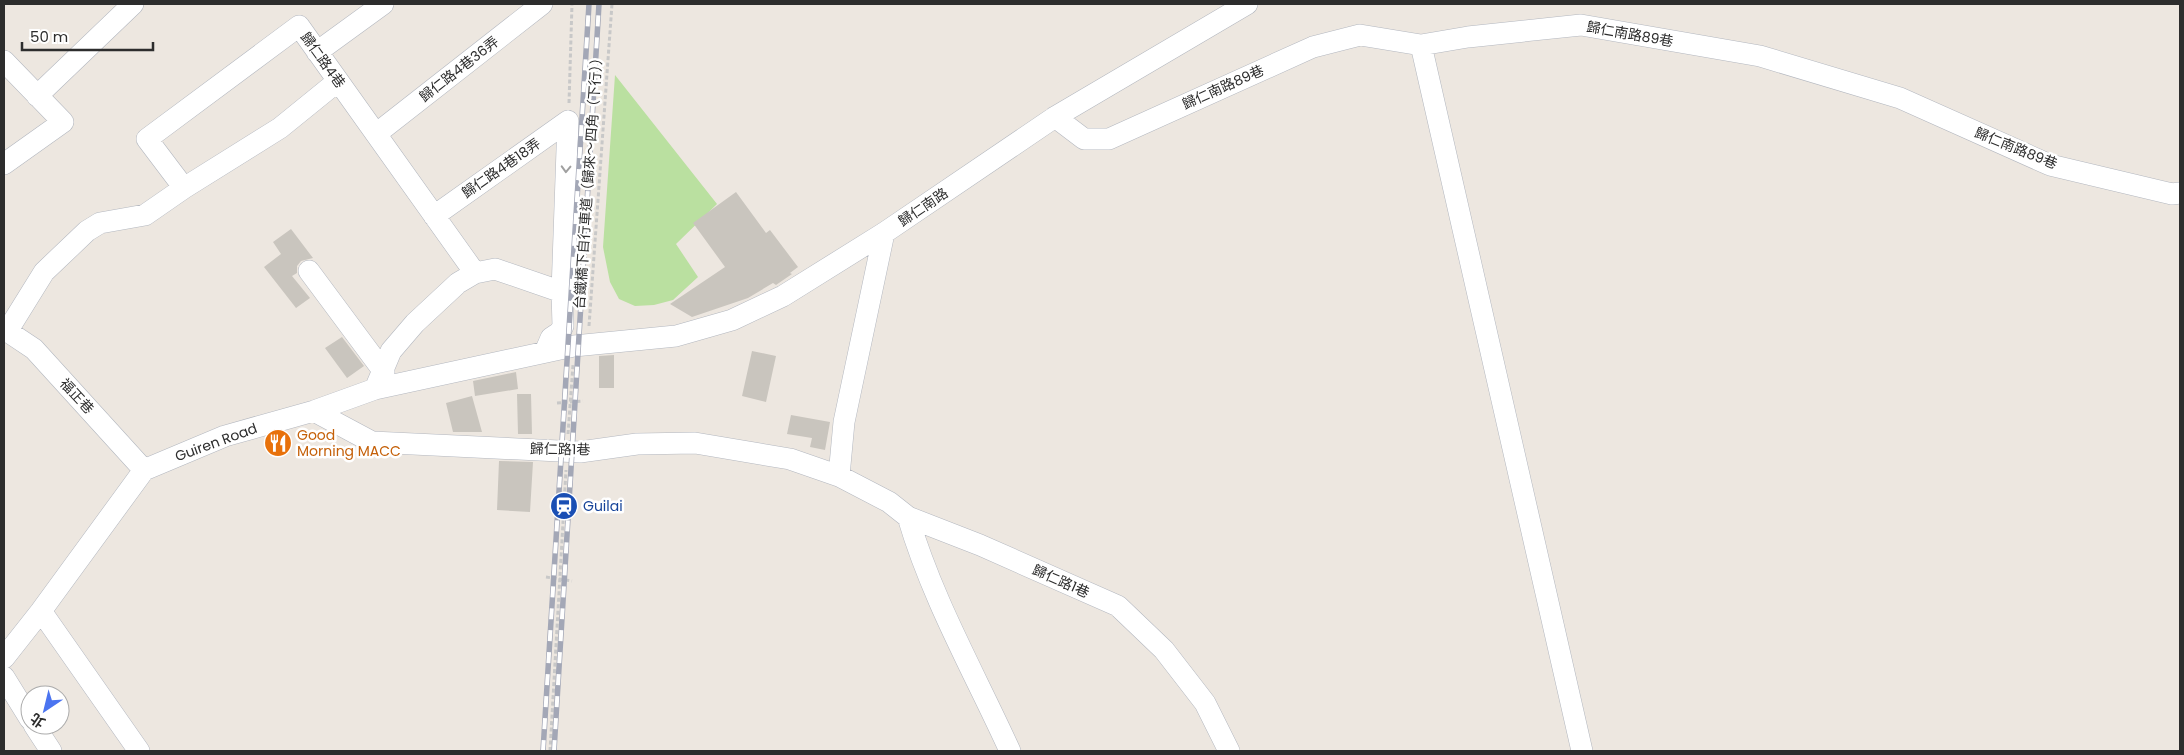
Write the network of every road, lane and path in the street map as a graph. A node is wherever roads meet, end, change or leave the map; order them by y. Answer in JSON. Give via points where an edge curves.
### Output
{"nodes":[{"id":1,"x":133,"y":4,"type":"edge"},
{"id":2,"x":383,"y":4,"type":"edge"},
{"id":3,"x":542,"y":4,"type":"edge"},
{"id":4,"x":572,"y":4,"type":"edge"},
{"id":5,"x":612,"y":4,"type":"edge"},
{"id":6,"x":1247,"y":4,"type":"edge"},
{"id":7,"x":1421,"y":46,"type":"junction"},
{"id":8,"x":317,"y":52,"type":"junction"},
{"id":9,"x":4,"y":61,"type":"edge"},
{"id":10,"x":338,"y":81,"type":"junction"},
{"id":11,"x":37,"y":96,"type":"junction"},
{"id":12,"x":1055,"y":118,"type":"junction"},
{"id":13,"x":568,"y":121,"type":"junction"},
{"id":14,"x":376,"y":134,"type":"junction"},
{"id":15,"x":4,"y":164,"type":"edge"},
{"id":16,"x":184,"y":188,"type":"junction"},
{"id":17,"x":2180,"y":193,"type":"edge"},
{"id":18,"x":434,"y":216,"type":"junction"},
{"id":19,"x":884,"y":233,"type":"junction"},
{"id":20,"x":309,"y":271,"type":"dead end"},
{"id":21,"x":475,"y":273,"type":"junction"},
{"id":22,"x":562,"y":292,"type":"junction"},
{"id":23,"x":6,"y":330,"type":"edge"},
{"id":24,"x":581,"y":345,"type":"junction"},
{"id":25,"x":545,"y":352,"type":"junction"},
{"id":26,"x":380,"y":381,"type":"junction"},
{"id":27,"x":584,"y":401,"type":"dead end"},
{"id":28,"x":570,"y":402,"type":"junction"},
{"id":29,"x":557,"y":403,"type":"dead end"},
{"id":30,"x":314,"y":411,"type":"junction"},
{"id":31,"x":574,"y":451,"type":"junction"},
{"id":32,"x":144,"y":470,"type":"junction"},
{"id":33,"x":839,"y":476,"type":"junction"},
{"id":34,"x":908,"y":517,"type":"junction"},
{"id":35,"x":546,"y":577,"type":"dead end"},
{"id":36,"x":559,"y":579,"type":"junction"},
{"id":37,"x":572,"y":581,"type":"dead end"},
{"id":38,"x":41,"y":611,"type":"junction"},
{"id":39,"x":4,"y":658,"type":"edge"},
{"id":40,"x":4,"y":677,"type":"edge"},
{"id":41,"x":20,"y":703,"type":"edge"},
{"id":42,"x":41,"y":735,"type":"edge"},
{"id":43,"x":51,"y":751,"type":"edge"},
{"id":44,"x":139,"y":751,"type":"edge"},
{"id":45,"x":550,"y":751,"type":"edge"},
{"id":46,"x":1010,"y":751,"type":"edge"},
{"id":47,"x":1229,"y":751,"type":"edge"},
{"id":48,"x":1582,"y":751,"type":"edge"}],
"edges":[{"from":1,"to":11,"type":"street"},
{"from":2,"to":8,"type":"street"},
{"from":3,"to":14,"type":"street","name":"歸仁路4巷36弄"},
{"from":4,"to":13,"type":"path"},
{"from":5,"to":24,"type":"path","name":"台鐵橋下自行車道（歸來～四角（下行））"},
{"from":6,"to":12,"type":"street","name":"歸仁南路"},
{"from":7,"to":12,"type":"street","name":"歸仁南路89巷","via":[[1360,35],[1313,47],[1109,139],[1084,139]]},
{"from":7,"to":17,"type":"street","name":"歸仁南路89巷","via":[[1468,37],[1580,25],[1760,56],[1900,98],[2050,165],[2172,194]]},
{"from":7,"to":48,"type":"street"},
{"from":8,"to":10,"type":"street","name":"歸仁路4巷"},
{"from":8,"to":16,"type":"street","name":"歸仁路4巷","via":[[299,26],[147,139]]},
{"from":9,"to":11,"type":"street"},
{"from":10,"to":14,"type":"street","name":"歸仁路4巷"},
{"from":10,"to":16,"type":"street","via":[[280,128]]},
{"from":11,"to":15,"type":"street","via":[[63,122]]},
{"from":12,"to":19,"type":"street","name":"歸仁南路"},
{"from":13,"to":18,"type":"street","name":"歸仁路4巷18弄"},
{"from":13,"to":22,"type":"street","one_way":true},
{"from":14,"to":18,"type":"street","name":"歸仁路4巷"},
{"from":16,"to":23,"type":"street","via":[[145,214],[100,223],[87,231],[44,272]]},
{"from":18,"to":21,"type":"street","name":"歸仁路4巷"},
{"from":19,"to":24,"type":"street","name":"歸仁南路","via":[[783,296],[732,320],[676,336]]},
{"from":19,"to":33,"type":"street","via":[[844,422]]},
{"from":20,"to":26,"type":"street"},
{"from":21,"to":22,"type":"street","via":[[495,269]]},
{"from":21,"to":26,"type":"street","via":[[458,283],[391,351]]},
{"from":22,"to":25,"type":"street","via":[[563,326]]},
{"from":23,"to":32,"type":"street","name":"福正巷","via":[[34,349]]},
{"from":24,"to":25,"type":"street","name":"Guiren Road"},
{"from":24,"to":28,"type":"path","name":"台鐵橋下自行車道（歸來～四角（下行））"},
{"from":25,"to":26,"type":"street","name":"Guiren Road"},
{"from":26,"to":30,"type":"street","name":"Guiren Road"},
{"from":27,"to":28,"type":"path"},
{"from":28,"to":29,"type":"path"},
{"from":28,"to":31,"type":"path","name":"台鐵橋下自行車道（歸來～四角（下行））"},
{"from":30,"to":31,"type":"street","name":"歸仁路1巷","via":[[372,442]]},
{"from":30,"to":32,"type":"street","name":"Guiren Road","via":[[225,436]]},
{"from":31,"to":33,"type":"street","name":"歸仁路1巷","via":[[637,444],[695,443],[790,459]]},
{"from":31,"to":36,"type":"path","name":"台鐵橋下自行車道（歸來～四角（下行））"},
{"from":32,"to":38,"type":"street"},
{"from":33,"to":34,"type":"street","name":"歸仁路1巷","via":[[889,502]]},
{"from":34,"to":46,"type":"street","via":[[918,552],[950,626]]},
{"from":34,"to":47,"type":"street","name":"歸仁路1巷","via":[[1118,606],[1164,650],[1205,703]]},
{"from":35,"to":36,"type":"path"},
{"from":36,"to":37,"type":"path"},
{"from":36,"to":45,"type":"path","name":"台鐵橋下自行車道（歸來～四角（下行））"},
{"from":38,"to":39,"type":"street"},
{"from":38,"to":44,"type":"street"},
{"from":40,"to":41,"type":"street"},
{"from":42,"to":43,"type":"street"}]}
